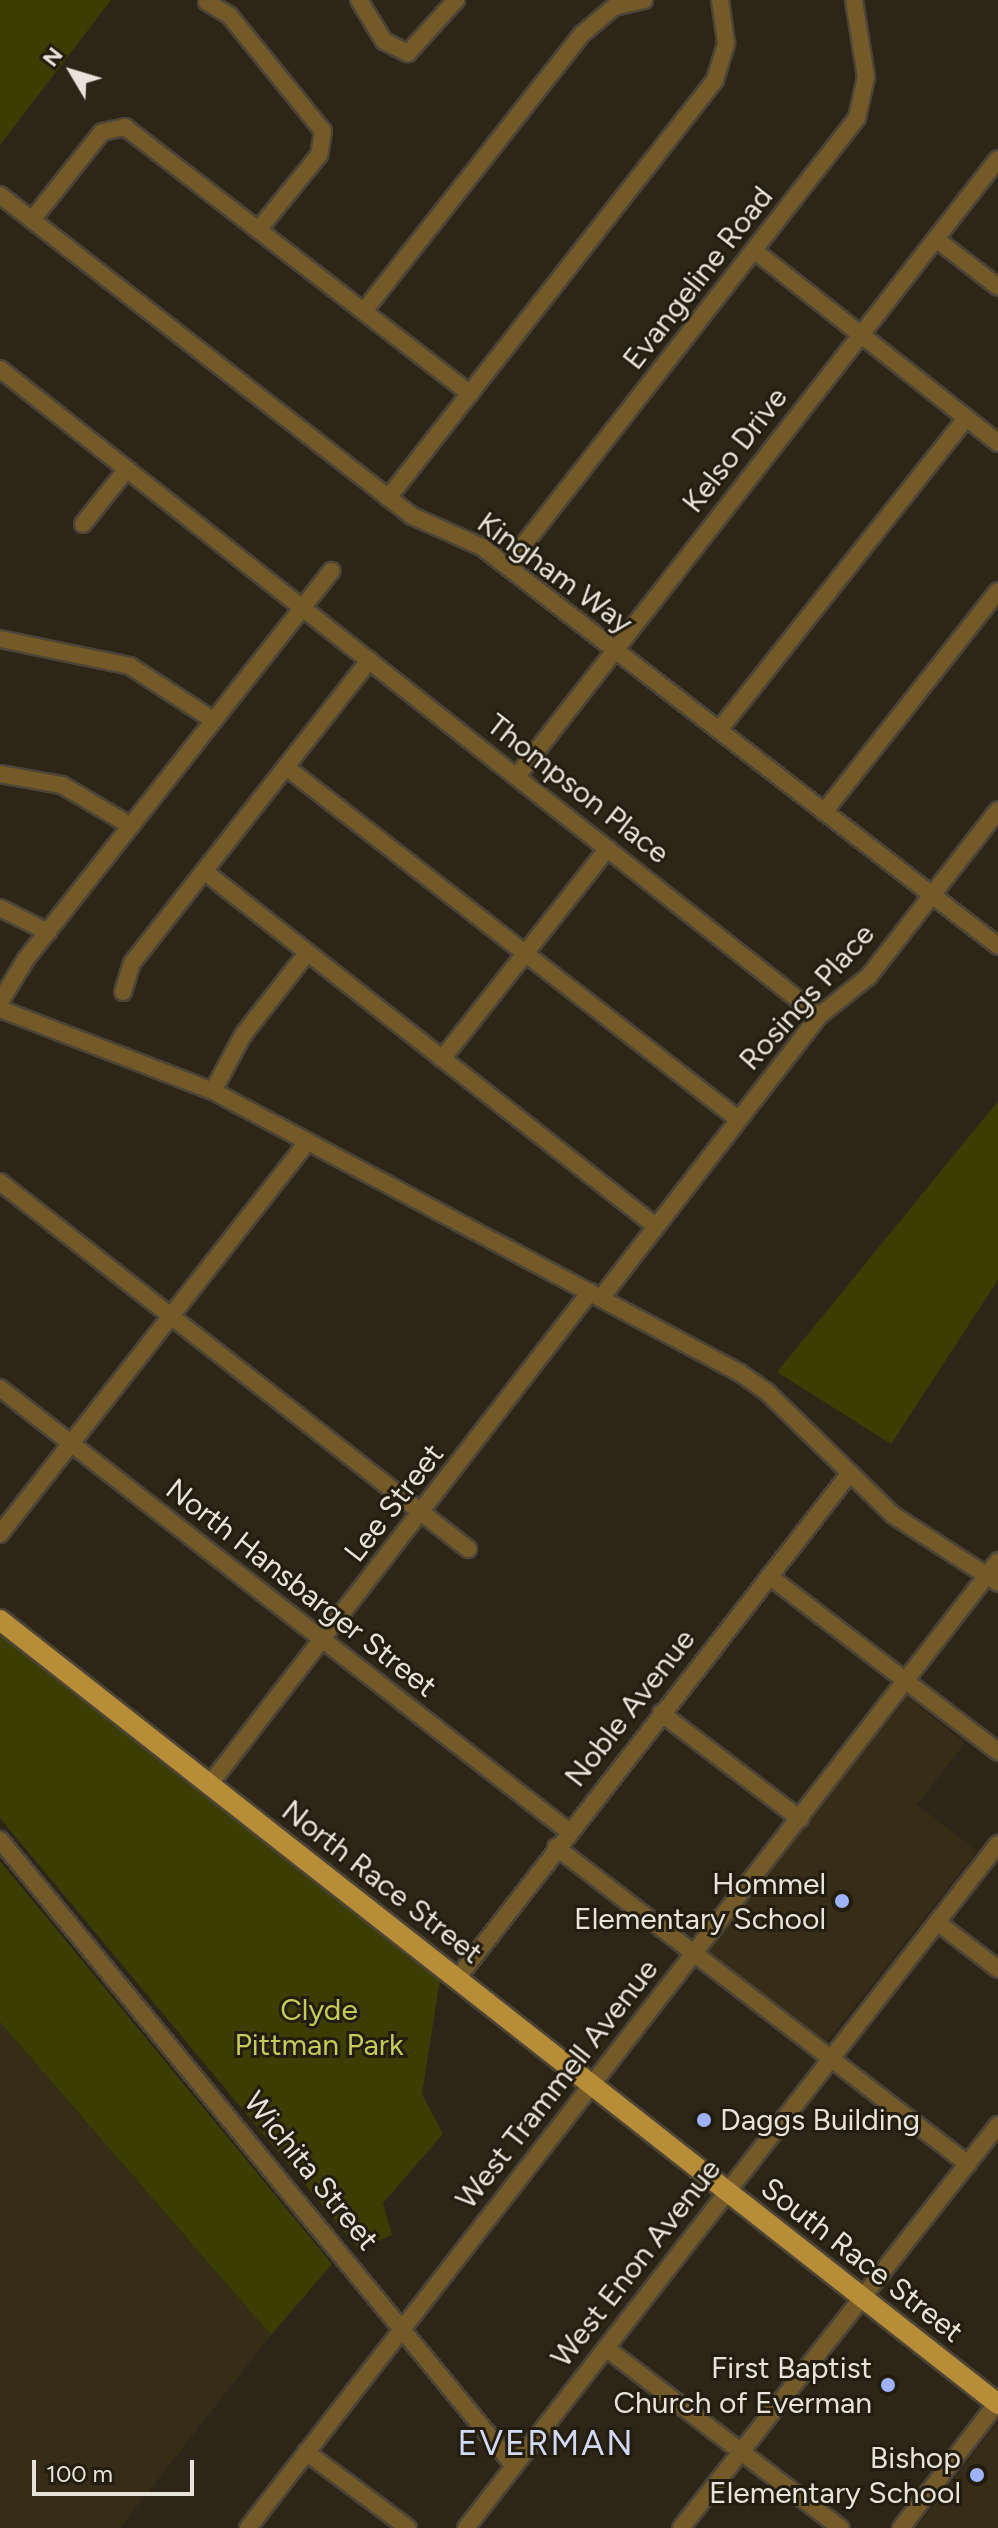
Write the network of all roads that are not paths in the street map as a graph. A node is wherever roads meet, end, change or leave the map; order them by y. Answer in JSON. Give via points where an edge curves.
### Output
{"nodes":[{"id":1,"x":359,"y":0,"type":"edge"},
{"id":2,"x":456,"y":0,"type":"edge"},
{"id":3,"x":644,"y":0,"type":"edge"},
{"id":4,"x":720,"y":0,"type":"edge"},
{"id":5,"x":854,"y":0,"type":"edge"},
{"id":6,"x":207,"y":2,"type":"dead end"},
{"id":7,"x":998,"y":159,"type":"edge"},
{"id":8,"x":0,"y":195,"type":"edge"},
{"id":9,"x":32,"y":220,"type":"junction"},
{"id":10,"x":259,"y":229,"type":"junction"},
{"id":11,"x":936,"y":239,"type":"junction"},
{"id":12,"x":755,"y":251,"type":"junction"},
{"id":13,"x":998,"y":287,"type":"edge"},
{"id":14,"x":364,"y":311,"type":"junction"},
{"id":15,"x":860,"y":335,"type":"junction"},
{"id":16,"x":3,"y":378,"type":"edge"},
{"id":17,"x":470,"y":394,"type":"junction"},
{"id":18,"x":966,"y":418,"type":"junction"},
{"id":19,"x":998,"y":443,"type":"edge"},
{"id":20,"x":127,"y":469,"type":"junction"},
{"id":21,"x":388,"y":498,"type":"junction"},
{"id":22,"x":83,"y":524,"type":"dead end"},
{"id":23,"x":507,"y":566,"type":"junction"},
{"id":24,"x":331,"y":571,"type":"dead end"},
{"id":25,"x":998,"y":591,"type":"edge"},
{"id":26,"x":302,"y":607,"type":"junction"},
{"id":27,"x":0,"y":639,"type":"edge"},
{"id":28,"x":615,"y":650,"type":"junction"},
{"id":29,"x":370,"y":660,"type":"junction"},
{"id":30,"x":213,"y":720,"type":"junction"},
{"id":31,"x":719,"y":730,"type":"junction"},
{"id":32,"x":286,"y":767,"type":"junction"},
{"id":33,"x":0,"y":774,"type":"edge"},
{"id":34,"x":517,"y":776,"type":"junction"},
{"id":35,"x":998,"y":810,"type":"edge"},
{"id":36,"x":824,"y":812,"type":"junction"},
{"id":37,"x":131,"y":826,"type":"junction"},
{"id":38,"x":608,"y":848,"type":"junction"},
{"id":39,"x":204,"y":871,"type":"junction"},
{"id":40,"x":932,"y":895,"type":"junction"},
{"id":41,"x":0,"y":908,"type":"edge"},
{"id":42,"x":48,"y":932,"type":"junction"},
{"id":43,"x":998,"y":946,"type":"edge"},
{"id":44,"x":307,"y":953,"type":"junction"},
{"id":45,"x":525,"y":953,"type":"junction"},
{"id":46,"x":123,"y":992,"type":"dead end"},
{"id":47,"x":0,"y":1002,"type":"edge"},
{"id":48,"x":0,"y":1009,"type":"edge"},
{"id":49,"x":819,"y":1016,"type":"junction"},
{"id":50,"x":442,"y":1059,"type":"junction"},
{"id":51,"x":213,"y":1091,"type":"junction"},
{"id":52,"x":738,"y":1119,"type":"junction"},
{"id":53,"x":308,"y":1141,"type":"junction"},
{"id":54,"x":0,"y":1182,"type":"edge"},
{"id":55,"x":654,"y":1225,"type":"junction"},
{"id":56,"x":595,"y":1295,"type":"junction"},
{"id":57,"x":169,"y":1314,"type":"junction"},
{"id":58,"x":0,"y":1388,"type":"edge"},
{"id":59,"x":70,"y":1443,"type":"junction"},
{"id":60,"x":850,"y":1473,"type":"junction"},
{"id":61,"x":422,"y":1513,"type":"junction"},
{"id":62,"x":0,"y":1534,"type":"edge"},
{"id":63,"x":468,"y":1549,"type":"dead end"},
{"id":64,"x":998,"y":1561,"type":"edge"},
{"id":65,"x":769,"y":1576,"type":"junction"},
{"id":66,"x":992,"y":1579,"type":"edge"},
{"id":67,"x":0,"y":1620,"type":"edge"},
{"id":68,"x":322,"y":1640,"type":"junction"},
{"id":69,"x":906,"y":1682,"type":"junction"},
{"id":70,"x":661,"y":1713,"type":"junction"},
{"id":71,"x":998,"y":1752,"type":"edge"},
{"id":72,"x":210,"y":1784,"type":"junction"},
{"id":73,"x":800,"y":1819,"type":"junction"},
{"id":74,"x":568,"y":1831,"type":"junction"},
{"id":75,"x":0,"y":1840,"type":"edge"},
{"id":76,"x":998,"y":1844,"type":"edge"},
{"id":77,"x":556,"y":1847,"type":"junction"},
{"id":78,"x":937,"y":1922,"type":"junction"},
{"id":79,"x":697,"y":1951,"type":"junction"},
{"id":80,"x":998,"y":1969,"type":"edge"},
{"id":81,"x":456,"y":1980,"type":"junction"},
{"id":82,"x":830,"y":2059,"type":"junction"},
{"id":83,"x":591,"y":2084,"type":"junction"},
{"id":84,"x":998,"y":2125,"type":"edge"},
{"id":85,"x":968,"y":2164,"type":"junction"},
{"id":86,"x":726,"y":2193,"type":"junction"},
{"id":87,"x":860,"y":2297,"type":"junction"},
{"id":88,"x":401,"y":2328,"type":"junction"},
{"id":89,"x":606,"y":2348,"type":"junction"},
{"id":90,"x":997,"y":2404,"type":"edge"},
{"id":91,"x":740,"y":2449,"type":"junction"},
{"id":92,"x":306,"y":2452,"type":"junction"},
{"id":93,"x":514,"y":2466,"type":"junction"},
{"id":94,"x":248,"y":2528,"type":"edge"},
{"id":95,"x":408,"y":2528,"type":"edge"},
{"id":96,"x":466,"y":2528,"type":"edge"},
{"id":97,"x":681,"y":2528,"type":"edge"},
{"id":98,"x":841,"y":2528,"type":"edge"},
{"id":99,"x":901,"y":2528,"type":"edge"}],
"edges":[{"from":1,"to":2,"type":"street","via":[[384,41],[408,53]]},
{"from":3,"to":14,"type":"street","via":[[614,7],[581,35]]},
{"from":4,"to":17,"type":"street","via":[[726,43],[715,80]]},
{"from":5,"to":12,"type":"street","name":"Evangeline Road","via":[[866,77],[863,104],[848,133]]},
{"from":6,"to":10,"type":"street","via":[[229,15],[323,131],[319,155]]},
{"from":7,"to":11,"type":"street","name":"Kelso Drive"},
{"from":8,"to":9,"type":"street","name":"Kingham Way"},
{"from":9,"to":10,"type":"street","via":[[102,132],[117,125],[133,131]]},
{"from":9,"to":21,"type":"street","name":"Kingham Way"},
{"from":10,"to":14,"type":"street"},
{"from":11,"to":13,"type":"street"},
{"from":11,"to":15,"type":"street","name":"Kelso Drive"},
{"from":12,"to":15,"type":"street"},
{"from":12,"to":23,"type":"street","name":"Evangeline Road"},
{"from":14,"to":17,"type":"street"},
{"from":15,"to":18,"type":"street"},
{"from":15,"to":28,"type":"street","name":"Kelso Drive"},
{"from":16,"to":20,"type":"street","name":"Thompson Place"},
{"from":17,"to":21,"type":"street"},
{"from":18,"to":19,"type":"street"},
{"from":18,"to":31,"type":"street"},
{"from":20,"to":22,"type":"street"},
{"from":20,"to":26,"type":"street","name":"Thompson Place"},
{"from":21,"to":23,"type":"street","name":"Kingham Way","via":[[423,524],[469,539]]},
{"from":23,"to":28,"type":"street","name":"Kingham Way"},
{"from":24,"to":26,"type":"street"},
{"from":25,"to":36,"type":"street"},
{"from":26,"to":29,"type":"street","name":"Thompson Place"},
{"from":26,"to":30,"type":"street"},
{"from":27,"to":30,"type":"street","via":[[130,666]]},
{"from":28,"to":31,"type":"street","name":"Kingham Way"},
{"from":28,"to":34,"type":"street","name":"Kelso Drive"},
{"from":29,"to":32,"type":"street"},
{"from":29,"to":34,"type":"street","name":"Thompson Place"},
{"from":30,"to":37,"type":"street"},
{"from":31,"to":36,"type":"street","name":"Kingham Way"},
{"from":32,"to":39,"type":"street"},
{"from":32,"to":45,"type":"street"},
{"from":33,"to":37,"type":"street","via":[[62,785]]},
{"from":34,"to":38,"type":"street","name":"Thompson Place"},
{"from":35,"to":40,"type":"street","name":"Rosings Place"},
{"from":36,"to":40,"type":"street","name":"Kingham Way"},
{"from":37,"to":42,"type":"street"},
{"from":38,"to":45,"type":"street"},
{"from":38,"to":49,"type":"street","name":"Thompson Place"},
{"from":39,"to":44,"type":"street"},
{"from":39,"to":46,"type":"street","via":[[132,963]]},
{"from":40,"to":43,"type":"street","name":"Kingham Way"},
{"from":40,"to":49,"type":"street","name":"Rosings Place","via":[[869,976]]},
{"from":41,"to":42,"type":"street"},
{"from":42,"to":47,"type":"street"},
{"from":44,"to":50,"type":"street"},
{"from":44,"to":51,"type":"street","via":[[243,1035]]},
{"from":45,"to":50,"type":"street"},
{"from":45,"to":52,"type":"street"},
{"from":48,"to":51,"type":"street"},
{"from":49,"to":52,"type":"street","name":"Rosings Place"},
{"from":50,"to":55,"type":"street"},
{"from":51,"to":53,"type":"street"},
{"from":52,"to":55,"type":"street","name":"Rosings Place"},
{"from":53,"to":56,"type":"street"},
{"from":53,"to":57,"type":"street"},
{"from":54,"to":57,"type":"street"},
{"from":55,"to":56,"type":"street","name":"Rosings Place"},
{"from":56,"to":60,"type":"street","via":[[766,1391]]},
{"from":56,"to":61,"type":"street","name":"Lee Street"},
{"from":57,"to":59,"type":"street"},
{"from":57,"to":61,"type":"street"},
{"from":58,"to":59,"type":"street","name":"North Hansbarger Street"},
{"from":59,"to":62,"type":"street"},
{"from":59,"to":68,"type":"street","name":"North Hansbarger Street"},
{"from":60,"to":65,"type":"street","name":"Noble Avenue"},
{"from":60,"to":66,"type":"street","via":[[920,1537]]},
{"from":61,"to":63,"type":"street"},
{"from":61,"to":68,"type":"street","name":"Lee Street"},
{"from":64,"to":66,"type":"street","name":"West Trammell Avenue"},
{"from":65,"to":69,"type":"street"},
{"from":65,"to":70,"type":"street","name":"Noble Avenue"},
{"from":66,"to":69,"type":"street","name":"West Trammell Avenue"},
{"from":67,"to":72,"type":"main road","name":"North Race Street"},
{"from":68,"to":72,"type":"street","name":"Lee Street"},
{"from":68,"to":74,"type":"street","name":"North Hansbarger Street"},
{"from":69,"to":71,"type":"street"},
{"from":69,"to":73,"type":"street","name":"West Trammell Avenue"},
{"from":70,"to":73,"type":"street"},
{"from":70,"to":74,"type":"street","name":"Noble Avenue"},
{"from":72,"to":81,"type":"main road","name":"North Race Street"},
{"from":73,"to":79,"type":"street","name":"West Trammell Avenue"},
{"from":74,"to":77,"type":"street","name":"Noble Avenue"},
{"from":75,"to":88,"type":"street","name":"Wichita Street"},
{"from":76,"to":78,"type":"street","name":"West Enon Avenue"},
{"from":77,"to":79,"type":"street"},
{"from":77,"to":81,"type":"street","name":"Noble Avenue"},
{"from":78,"to":80,"type":"street"},
{"from":78,"to":82,"type":"street","name":"West Enon Avenue"},
{"from":79,"to":82,"type":"street"},
{"from":79,"to":83,"type":"street","name":"West Trammell Avenue"},
{"from":81,"to":83,"type":"main road","name":"North Race Street"},
{"from":82,"to":85,"type":"street"},
{"from":82,"to":86,"type":"street","name":"West Enon Avenue"},
{"from":83,"to":86,"type":"main road","name":"North Race Street"},
{"from":83,"to":88,"type":"street","name":"West Trammell Avenue"},
{"from":84,"to":85,"type":"street"},
{"from":85,"to":87,"type":"street"},
{"from":86,"to":87,"type":"main road","name":"South Race Street"},
{"from":86,"to":89,"type":"street","name":"West Enon Avenue"},
{"from":87,"to":90,"type":"main road","name":"South Race Street"},
{"from":87,"to":91,"type":"street"},
{"from":88,"to":92,"type":"street","name":"West Trammell Avenue"},
{"from":88,"to":93,"type":"street","name":"Wichita Street"},
{"from":89,"to":91,"type":"street"},
{"from":89,"to":93,"type":"street","name":"West Enon Avenue"},
{"from":90,"to":99,"type":"street"},
{"from":91,"to":97,"type":"street"},
{"from":91,"to":98,"type":"street"},
{"from":92,"to":94,"type":"street","name":"West Trammell Avenue"},
{"from":92,"to":95,"type":"street"},
{"from":93,"to":96,"type":"street","name":"West Enon Avenue"}]}
